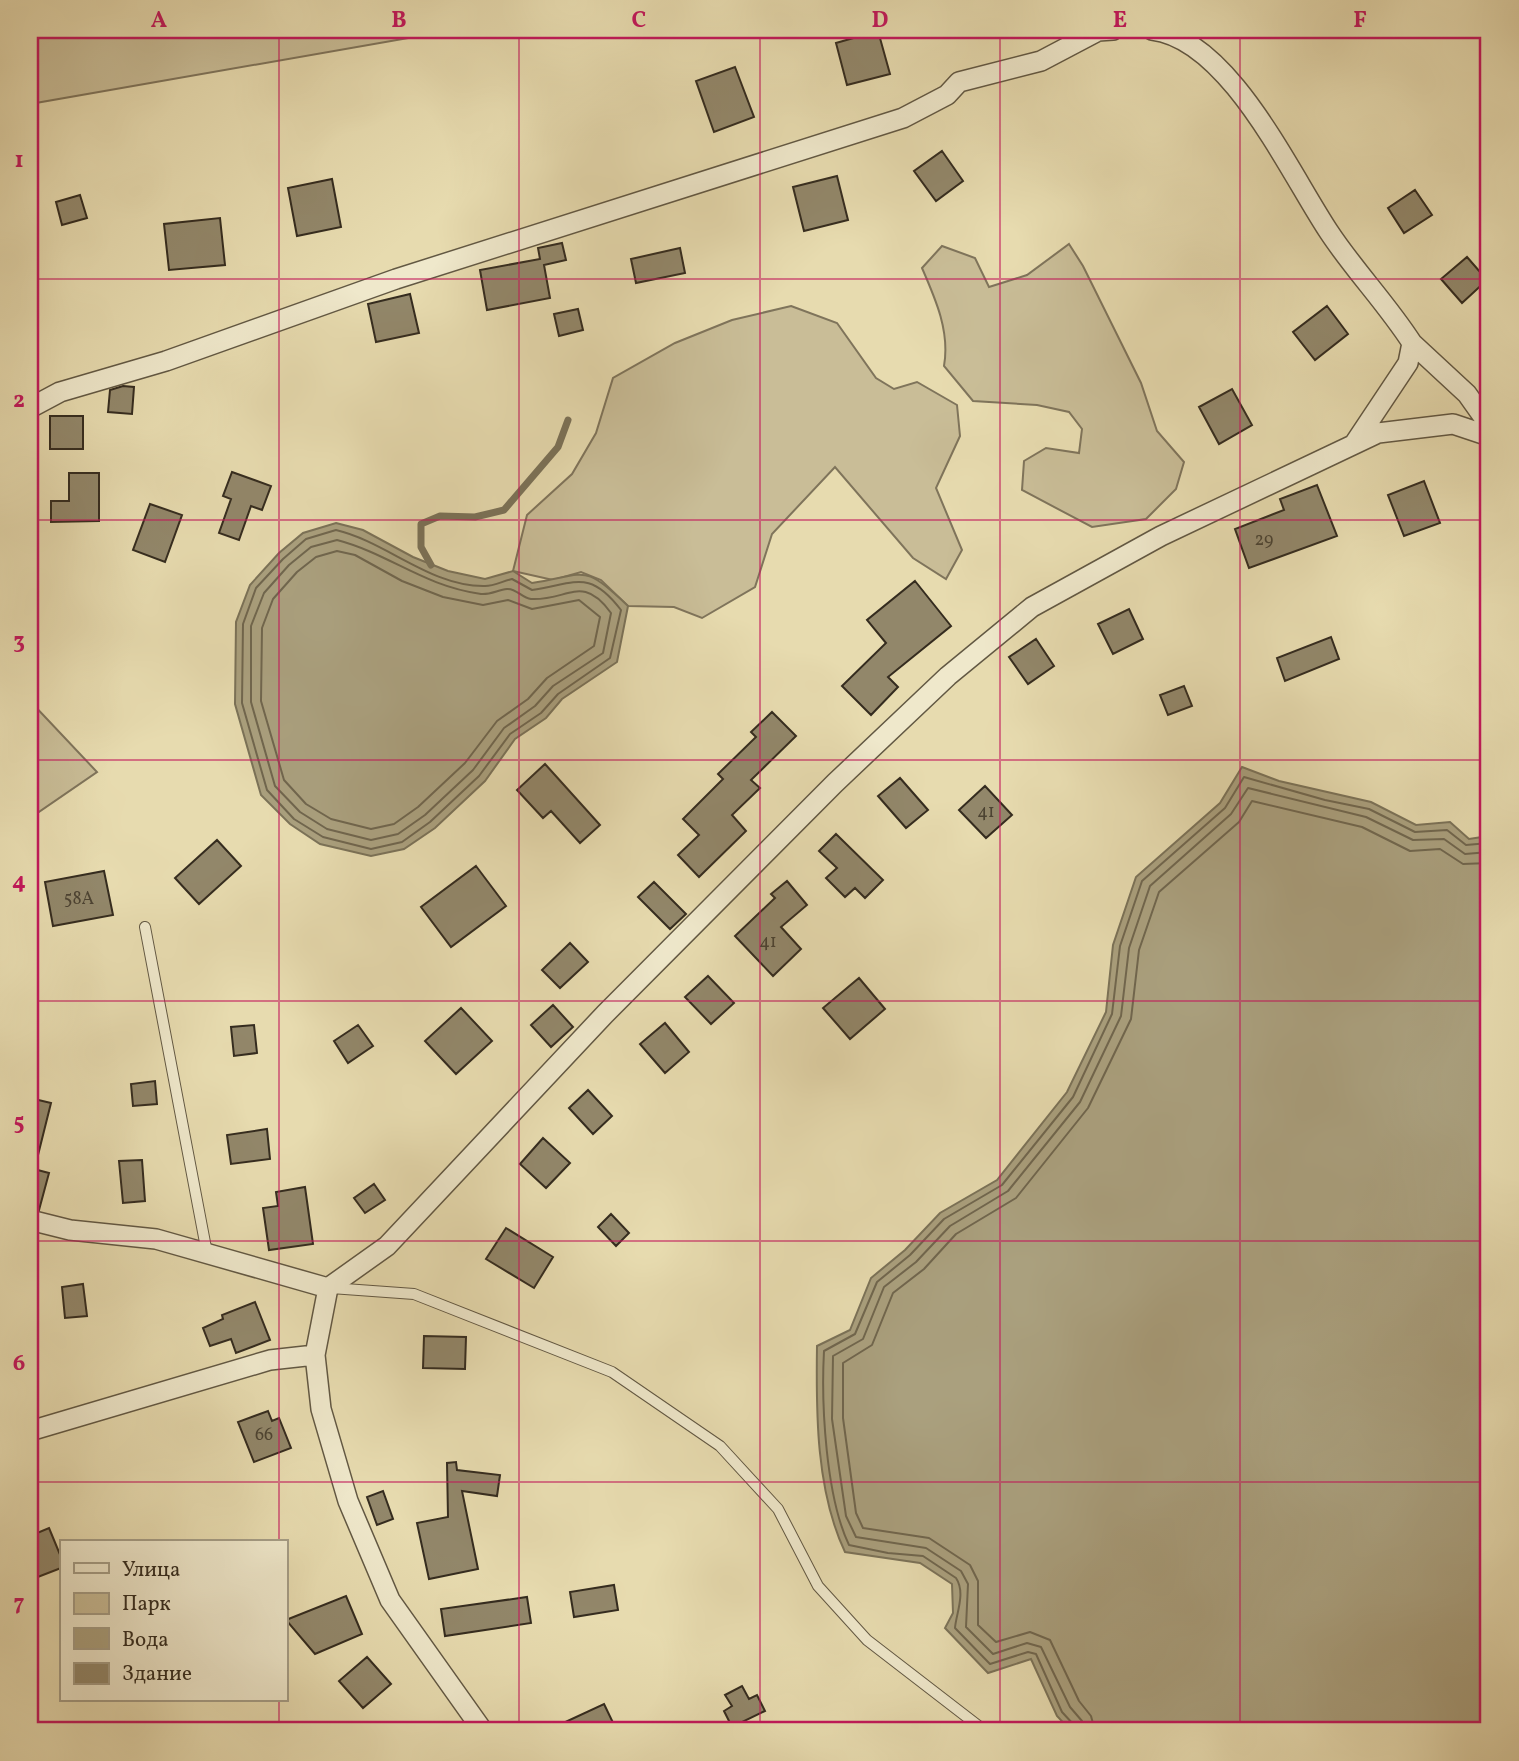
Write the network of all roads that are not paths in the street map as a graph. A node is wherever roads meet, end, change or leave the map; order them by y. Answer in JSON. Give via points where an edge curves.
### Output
{"nodes":[{"id":1,"x":1113,"y":30,"type":"edge"},
{"id":2,"x":1152,"y":30,"type":"edge"},
{"id":3,"x":1412,"y":342,"type":"junction"},
{"id":4,"x":30,"y":408,"type":"edge"},
{"id":5,"x":1489,"y":425,"type":"edge"},
{"id":6,"x":1489,"y":436,"type":"edge"},
{"id":7,"x":1354,"y":444,"type":"junction"},
{"id":8,"x":145,"y":927,"type":"dead end"},
{"id":9,"x":30,"y":1220,"type":"edge"},
{"id":10,"x":207,"y":1253,"type":"junction"},
{"id":11,"x":328,"y":1288,"type":"junction"},
{"id":12,"x":315,"y":1355,"type":"junction"},
{"id":13,"x":30,"y":1431,"type":"edge"},
{"id":14,"x":483,"y":1731,"type":"edge"},
{"id":15,"x":985,"y":1731,"type":"edge"}],
"edges":[{"from":1,"to":4,"type":"street","via":[[1098,31],[1041,61],[960,82],[903,118],[396,279],[166,361],[60,392]]},
{"from":2,"to":3,"type":"street","via":[[1172,32],[1209,56],[1266,127],[1330,234]]},
{"from":3,"to":5,"type":"street","via":[[1467,394]]},
{"from":3,"to":7,"type":"street","via":[[1408,363]]},
{"from":6,"to":7,"type":"street","via":[[1452,424],[1378,433]]},
{"from":7,"to":11,"type":"street","via":[[1161,536],[1032,607],[948,676],[606,1014],[387,1246]]},
{"from":8,"to":10,"type":"lane"},
{"from":9,"to":10,"type":"street","via":[[69,1230],[156,1239]]},
{"from":10,"to":11,"type":"street"},
{"from":11,"to":12,"type":"street"},
{"from":11,"to":15,"type":"lane","via":[[414,1294],[612,1371],[720,1446],[778,1509],[818,1586],[867,1640]]},
{"from":12,"to":13,"type":"street","via":[[270,1360]]},
{"from":12,"to":14,"type":"street","via":[[321,1409],[348,1501],[390,1600]]}]}
